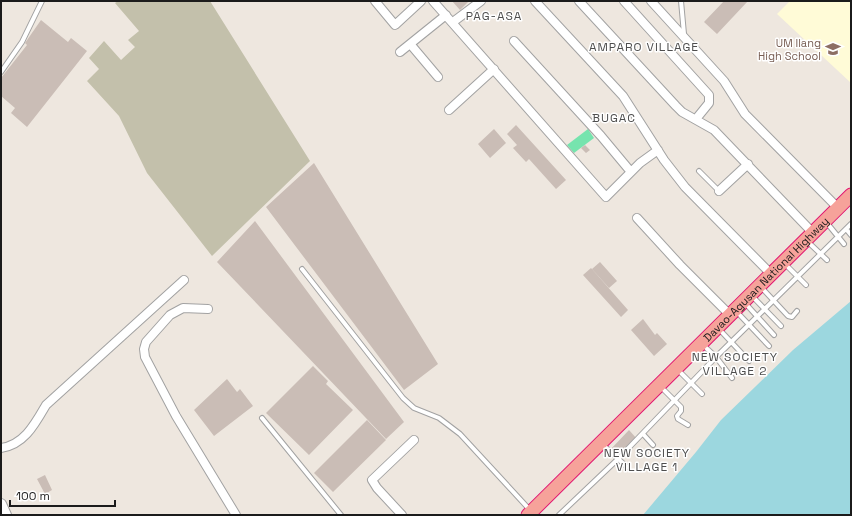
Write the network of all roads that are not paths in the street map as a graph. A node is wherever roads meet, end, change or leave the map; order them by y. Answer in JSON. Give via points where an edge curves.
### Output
{"nodes":[{"id":1,"x":42,"y":1,"type":"edge"},
{"id":2,"x":375,"y":1,"type":"edge"},
{"id":3,"x":421,"y":1,"type":"edge"},
{"id":4,"x":433,"y":1,"type":"edge"},
{"id":5,"x":481,"y":1,"type":"edge"},
{"id":6,"x":579,"y":1,"type":"edge"},
{"id":7,"x":624,"y":1,"type":"edge"},
{"id":8,"x":651,"y":1,"type":"edge"},
{"id":9,"x":681,"y":1,"type":"edge"},
{"id":10,"x":540,"y":3,"type":"edge"},
{"id":11,"x":446,"y":15,"type":"junction"},
{"id":12,"x":452,"y":22,"type":"junction"},
{"id":13,"x":685,"y":37,"type":"junction"},
{"id":14,"x":514,"y":41,"type":"dead end"},
{"id":15,"x":411,"y":45,"type":"junction"},
{"id":16,"x":400,"y":52,"type":"dead end"},
{"id":17,"x":494,"y":69,"type":"junction"},
{"id":18,"x":1,"y":72,"type":"edge"},
{"id":19,"x":438,"y":77,"type":"dead end"},
{"id":20,"x":449,"y":110,"type":"dead end"},
{"id":21,"x":696,"y":119,"type":"junction"},
{"id":22,"x":658,"y":150,"type":"junction"},
{"id":23,"x":748,"y":164,"type":"junction"},
{"id":24,"x":699,"y":171,"type":"dead end"},
{"id":25,"x":631,"y":172,"type":"junction"},
{"id":26,"x":719,"y":191,"type":"joint"},
{"id":27,"x":851,"y":195,"type":"edge"},
{"id":28,"x":838,"y":208,"type":"junction"},
{"id":29,"x":637,"y":218,"type":"dead end"},
{"id":30,"x":825,"y":221,"type":"junction"},
{"id":31,"x":851,"y":224,"type":"edge"},
{"id":32,"x":846,"y":229,"type":"junction"},
{"id":33,"x":851,"y":235,"type":"edge"},
{"id":34,"x":810,"y":236,"type":"junction"},
{"id":35,"x":838,"y":236,"type":"junction"},
{"id":36,"x":844,"y":244,"type":"dead end"},
{"id":37,"x":820,"y":253,"type":"junction"},
{"id":38,"x":827,"y":260,"type":"dead end"},
{"id":39,"x":783,"y":262,"type":"junction"},
{"id":40,"x":302,"y":269,"type":"dead end"},
{"id":41,"x":771,"y":274,"type":"junction"},
{"id":42,"x":797,"y":276,"type":"junction"},
{"id":43,"x":184,"y":280,"type":"dead end"},
{"id":44,"x":806,"y":285,"type":"dead end"},
{"id":45,"x":744,"y":301,"type":"junction"},
{"id":46,"x":774,"y":301,"type":"junction"},
{"id":47,"x":208,"y":309,"type":"dead end"},
{"id":48,"x":765,"y":310,"type":"junction"},
{"id":49,"x":797,"y":311,"type":"dead end"},
{"id":50,"x":758,"y":317,"type":"junction"},
{"id":51,"x":749,"y":325,"type":"junction"},
{"id":52,"x":780,"y":326,"type":"dead end"},
{"id":53,"x":717,"y":327,"type":"junction"},
{"id":54,"x":774,"y":335,"type":"dead end"},
{"id":55,"x":732,"y":342,"type":"junction"},
{"id":56,"x":701,"y":344,"type":"junction"},
{"id":57,"x":769,"y":346,"type":"dead end"},
{"id":58,"x":716,"y":357,"type":"junction"},
{"id":59,"x":749,"y":361,"type":"dead end"},
{"id":60,"x":677,"y":368,"type":"junction"},
{"id":61,"x":732,"y":378,"type":"dead end"},
{"id":62,"x":692,"y":383,"type":"junction"},
{"id":63,"x":660,"y":385,"type":"junction"},
{"id":64,"x":702,"y":394,"type":"dead end"},
{"id":65,"x":675,"y":399,"type":"junction"},
{"id":66,"x":262,"y":418,"type":"dead end"},
{"id":67,"x":688,"y":425,"type":"dead end"},
{"id":68,"x":643,"y":434,"type":"junction"},
{"id":69,"x":414,"y":440,"type":"dead end"},
{"id":70,"x":601,"y":443,"type":"junction"},
{"id":71,"x":653,"y":445,"type":"dead end"},
{"id":72,"x":1,"y":448,"type":"edge"},
{"id":73,"x":618,"y":459,"type":"junction"},
{"id":74,"x":627,"y":467,"type":"dead end"},
{"id":75,"x":1,"y":504,"type":"edge"},
{"id":76,"x":531,"y":514,"type":"edge"},
{"id":77,"x":6,"y":515,"type":"edge"},
{"id":78,"x":236,"y":515,"type":"edge"},
{"id":79,"x":341,"y":515,"type":"edge"},
{"id":80,"x":402,"y":515,"type":"edge"},
{"id":81,"x":559,"y":515,"type":"edge"}],
"edges":[{"from":1,"to":18,"type":"lane","via":[[22,42]]},
{"from":2,"to":3,"type":"street","via":[[395,25]]},
{"from":4,"to":11,"type":"street"},
{"from":5,"to":12,"type":"street"},
{"from":6,"to":21,"type":"street","via":[[676,106]]},
{"from":7,"to":21,"type":"street","via":[[709,95],[709,103]]},
{"from":8,"to":13,"type":"street"},
{"from":9,"to":13,"type":"lane","via":[[682,29]]},
{"from":10,"to":22,"type":"street","via":[[623,96]]},
{"from":11,"to":12,"type":"street"},
{"from":11,"to":15,"type":"street"},
{"from":12,"to":17,"type":"street"},
{"from":13,"to":28,"type":"street","via":[[728,86],[745,114]]},
{"from":14,"to":25,"type":"street"},
{"from":15,"to":16,"type":"street"},
{"from":15,"to":19,"type":"street"},
{"from":17,"to":20,"type":"street"},
{"from":17,"to":25,"type":"street","via":[[606,197]]},
{"from":21,"to":23,"type":"street","via":[[714,130]]},
{"from":22,"to":25,"type":"street"},
{"from":22,"to":41,"type":"street","via":[[685,186]]},
{"from":23,"to":26,"type":"street"},
{"from":23,"to":34,"type":"street"},
{"from":24,"to":26,"type":"lane"},
{"from":27,"to":28,"type":"highway","name":"Davao-Agusan National Highway"},
{"from":28,"to":30,"type":"highway","name":"Davao-Agusan National Highway"},
{"from":29,"to":45,"type":"street","via":[[680,265]]},
{"from":30,"to":34,"type":"highway","name":"Davao-Agusan National Highway"},
{"from":30,"to":35,"type":"lane"},
{"from":31,"to":32,"type":"lane"},
{"from":32,"to":33,"type":"lane"},
{"from":32,"to":35,"type":"lane"},
{"from":34,"to":37,"type":"lane"},
{"from":34,"to":39,"type":"highway","name":"Davao-Agusan National Highway"},
{"from":35,"to":36,"type":"lane"},
{"from":35,"to":37,"type":"lane"},
{"from":37,"to":38,"type":"lane"},
{"from":37,"to":42,"type":"lane"},
{"from":39,"to":41,"type":"highway","name":"Davao-Agusan National Highway"},
{"from":39,"to":42,"type":"lane"},
{"from":40,"to":76,"type":"lane","via":[[403,398],[414,408],[439,418],[460,434]]},
{"from":41,"to":45,"type":"highway","name":"Davao-Agusan National Highway"},
{"from":42,"to":44,"type":"lane"},
{"from":42,"to":46,"type":"lane"},
{"from":43,"to":72,"type":"street","via":[[46,405],[22,439],[7,448]]},
{"from":45,"to":46,"type":"lane"},
{"from":45,"to":48,"type":"lane"},
{"from":45,"to":50,"type":"lane"},
{"from":45,"to":51,"type":"lane"},
{"from":45,"to":53,"type":"highway","name":"Davao-Agusan National Highway"},
{"from":46,"to":48,"type":"lane"},
{"from":46,"to":49,"type":"lane","via":[[790,317]]},
{"from":47,"to":78,"type":"street","via":[[183,308],[170,315],[146,342],[145,357],[176,416]]},
{"from":48,"to":50,"type":"lane"},
{"from":48,"to":52,"type":"lane"},
{"from":50,"to":51,"type":"lane"},
{"from":50,"to":54,"type":"lane"},
{"from":51,"to":55,"type":"lane"},
{"from":51,"to":57,"type":"lane"},
{"from":53,"to":55,"type":"lane"},
{"from":53,"to":56,"type":"highway","name":"Davao-Agusan National Highway"},
{"from":55,"to":58,"type":"lane"},
{"from":55,"to":59,"type":"lane"},
{"from":56,"to":58,"type":"lane"},
{"from":56,"to":60,"type":"highway","name":"Davao-Agusan National Highway"},
{"from":58,"to":61,"type":"lane"},
{"from":58,"to":62,"type":"lane"},
{"from":60,"to":62,"type":"lane"},
{"from":60,"to":63,"type":"highway","name":"Davao-Agusan National Highway"},
{"from":62,"to":64,"type":"lane"},
{"from":62,"to":65,"type":"lane"},
{"from":63,"to":65,"type":"lane"},
{"from":63,"to":70,"type":"highway","name":"Davao-Agusan National Highway"},
{"from":65,"to":67,"type":"lane","via":[[682,409],[677,418]]},
{"from":65,"to":68,"type":"lane"},
{"from":66,"to":79,"type":"lane"},
{"from":68,"to":71,"type":"lane"},
{"from":68,"to":73,"type":"lane"},
{"from":69,"to":80,"type":"street","via":[[372,480]]},
{"from":70,"to":73,"type":"lane"},
{"from":70,"to":76,"type":"highway","name":"Davao-Agusan National Highway"},
{"from":73,"to":74,"type":"lane"},
{"from":73,"to":81,"type":"lane"},
{"from":75,"to":77,"type":"street"}]}
